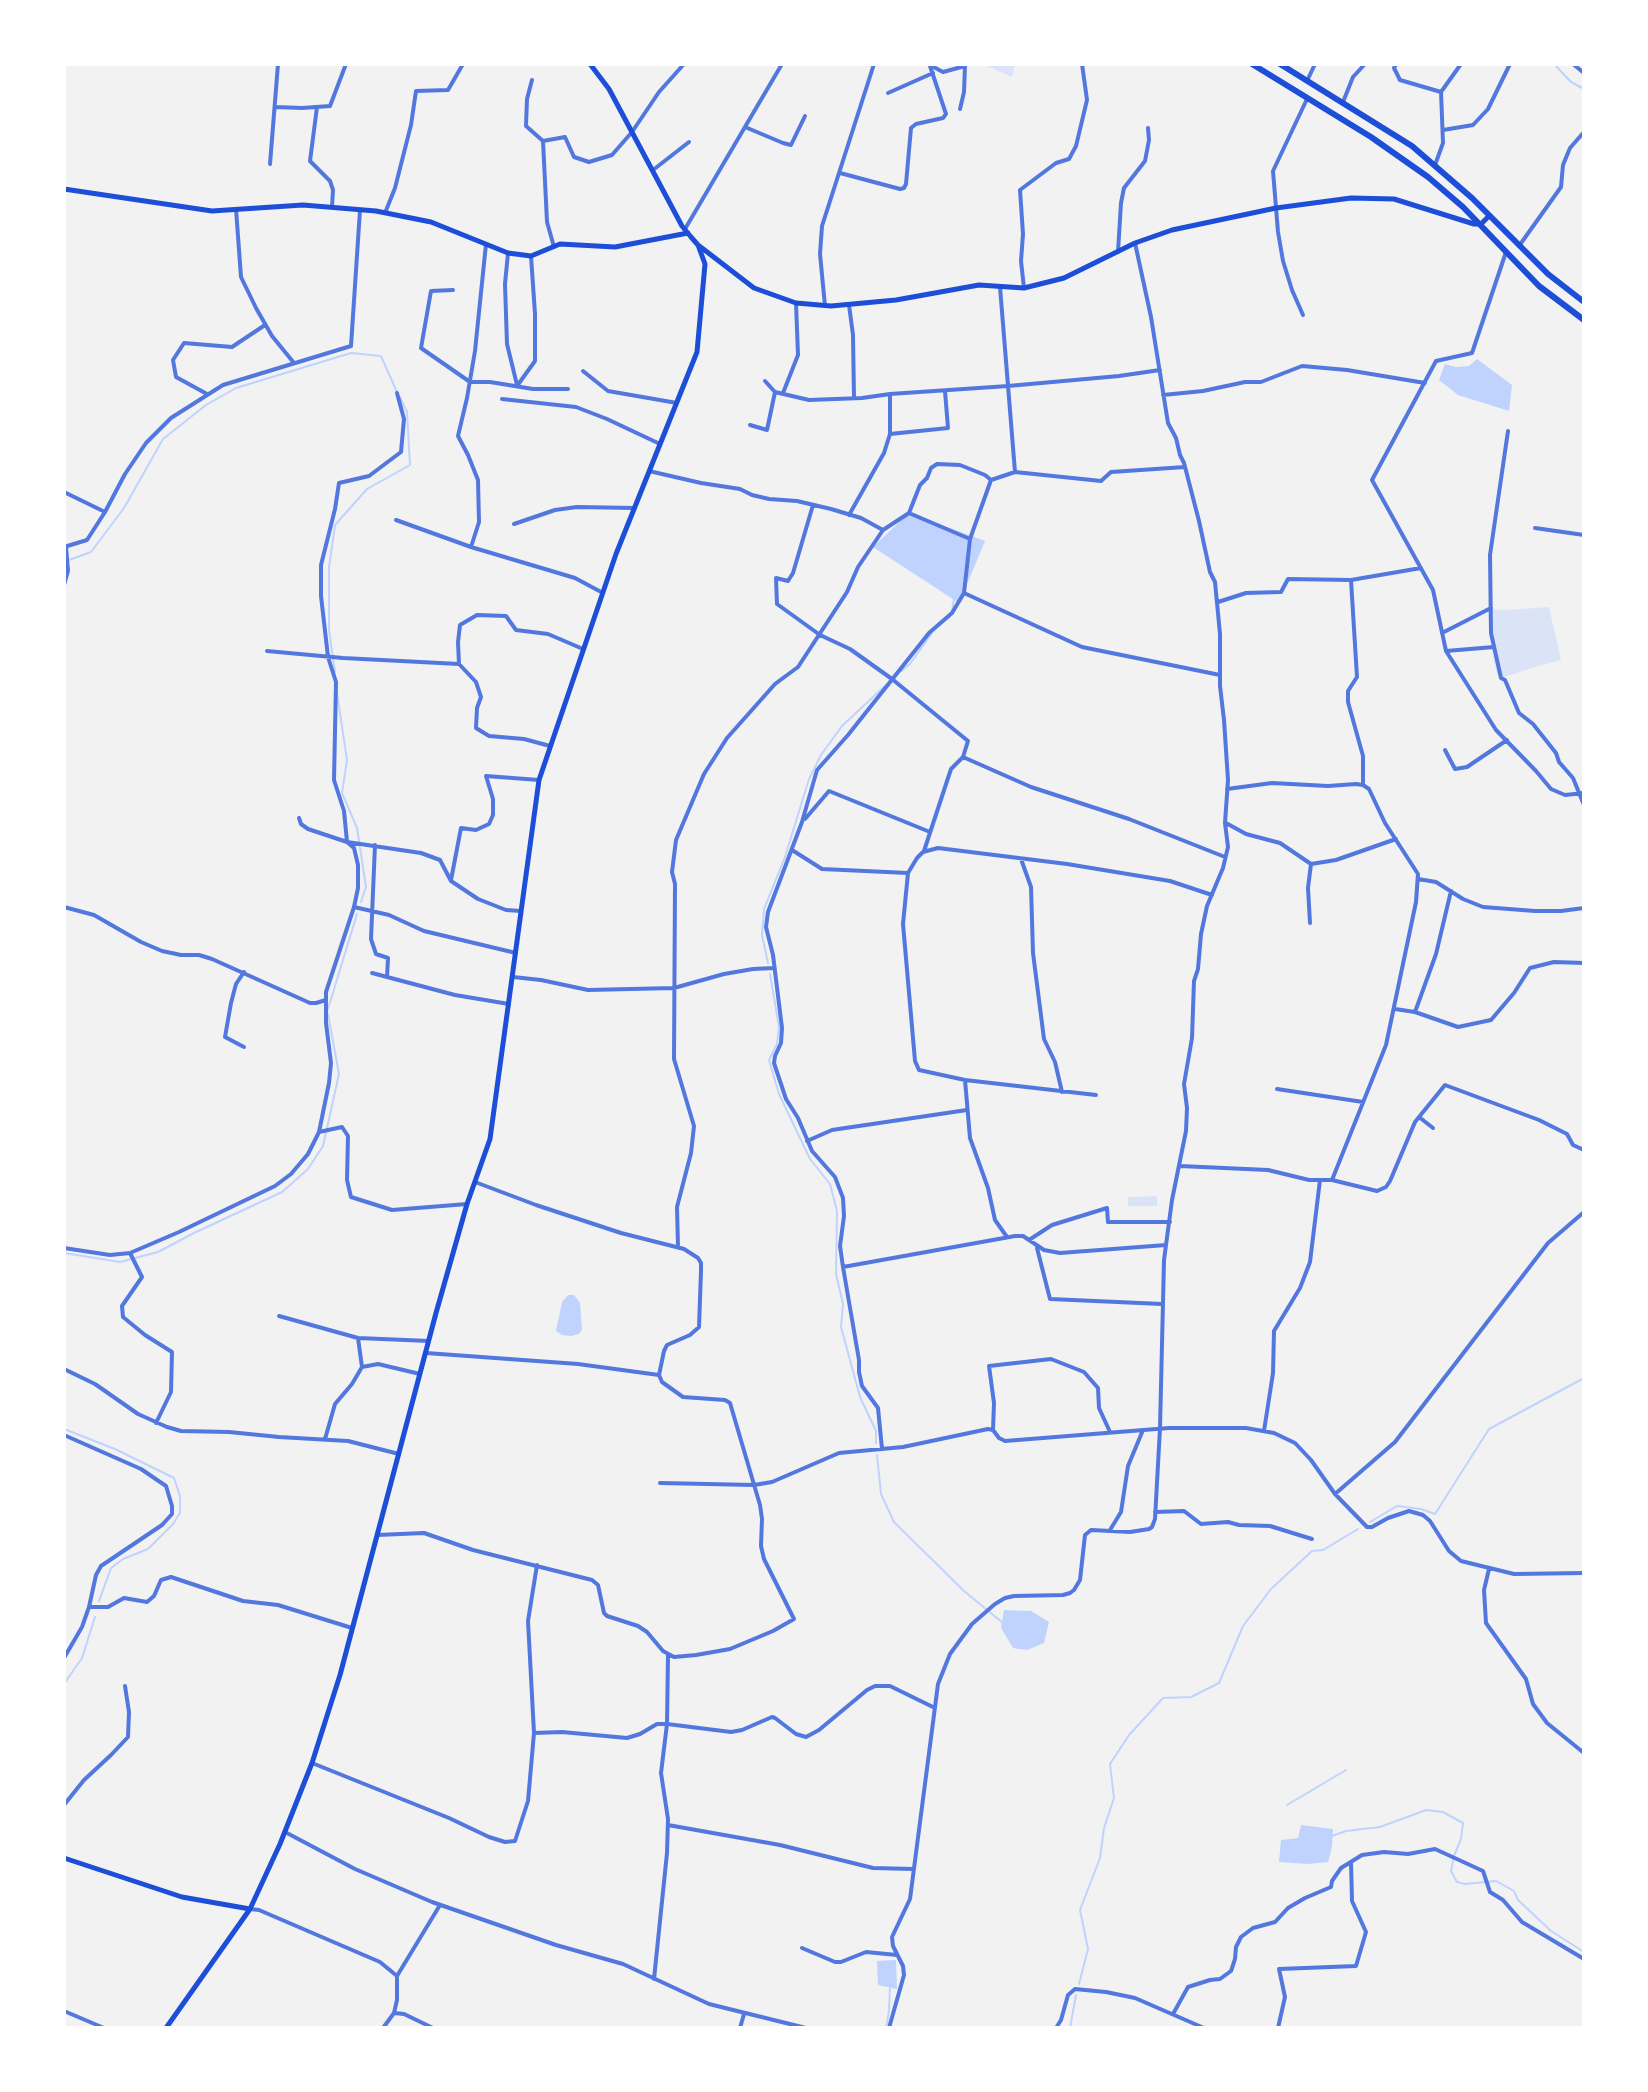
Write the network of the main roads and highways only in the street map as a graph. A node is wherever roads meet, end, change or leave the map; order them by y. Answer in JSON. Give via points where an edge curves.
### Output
{"nodes":[{"id":1,"x":590,"y":64,"type":"edge"},
{"id":2,"x":1252,"y":64,"type":"edge"},
{"id":3,"x":1280,"y":64,"type":"edge"},
{"id":4,"x":64,"y":189,"type":"edge"},
{"id":5,"x":1490,"y":216,"type":"junction"},
{"id":6,"x":1481,"y":224,"type":"junction"},
{"id":7,"x":687,"y":231,"type":"junction"},
{"id":8,"x":698,"y":245,"type":"junction"},
{"id":9,"x":1584,"y":302,"type":"edge"},
{"id":10,"x":1584,"y":320,"type":"edge"},
{"id":11,"x":64,"y":1858,"type":"edge"},
{"id":12,"x":250,"y":1909,"type":"junction"},
{"id":13,"x":166,"y":2028,"type":"edge"}],
"edges":[{"from":1,"to":7,"type":"main road","via":[[609,89]]},
{"from":2,"to":6,"type":"main road","via":[[1403,158]]},
{"from":3,"to":5,"type":"main road","via":[[1412,146]]},
{"from":4,"to":7,"type":"main road","via":[[212,211],[303,205],[386,213],[431,222],[508,253],[531,256],[560,244],[615,247]]},
{"from":5,"to":6,"type":"main road"},
{"from":5,"to":9,"type":"main road","via":[[1548,274]]},
{"from":6,"to":8,"type":"main road","via":[[1394,199],[1351,198],[1276,208],[1172,230],[1135,243],[1064,278],[1024,288],[979,285],[896,300],[825,306],[796,303],[754,288]]},
{"from":6,"to":10,"type":"main road","via":[[1539,286]]},
{"from":7,"to":8,"type":"main road"},
{"from":8,"to":12,"type":"main road","via":[[705,264],[697,352],[634,508],[539,780],[490,1140],[467,1204],[340,1675],[312,1763]]},
{"from":11,"to":12,"type":"main road","via":[[149,1888]]},
{"from":12,"to":13,"type":"main road"}]}
